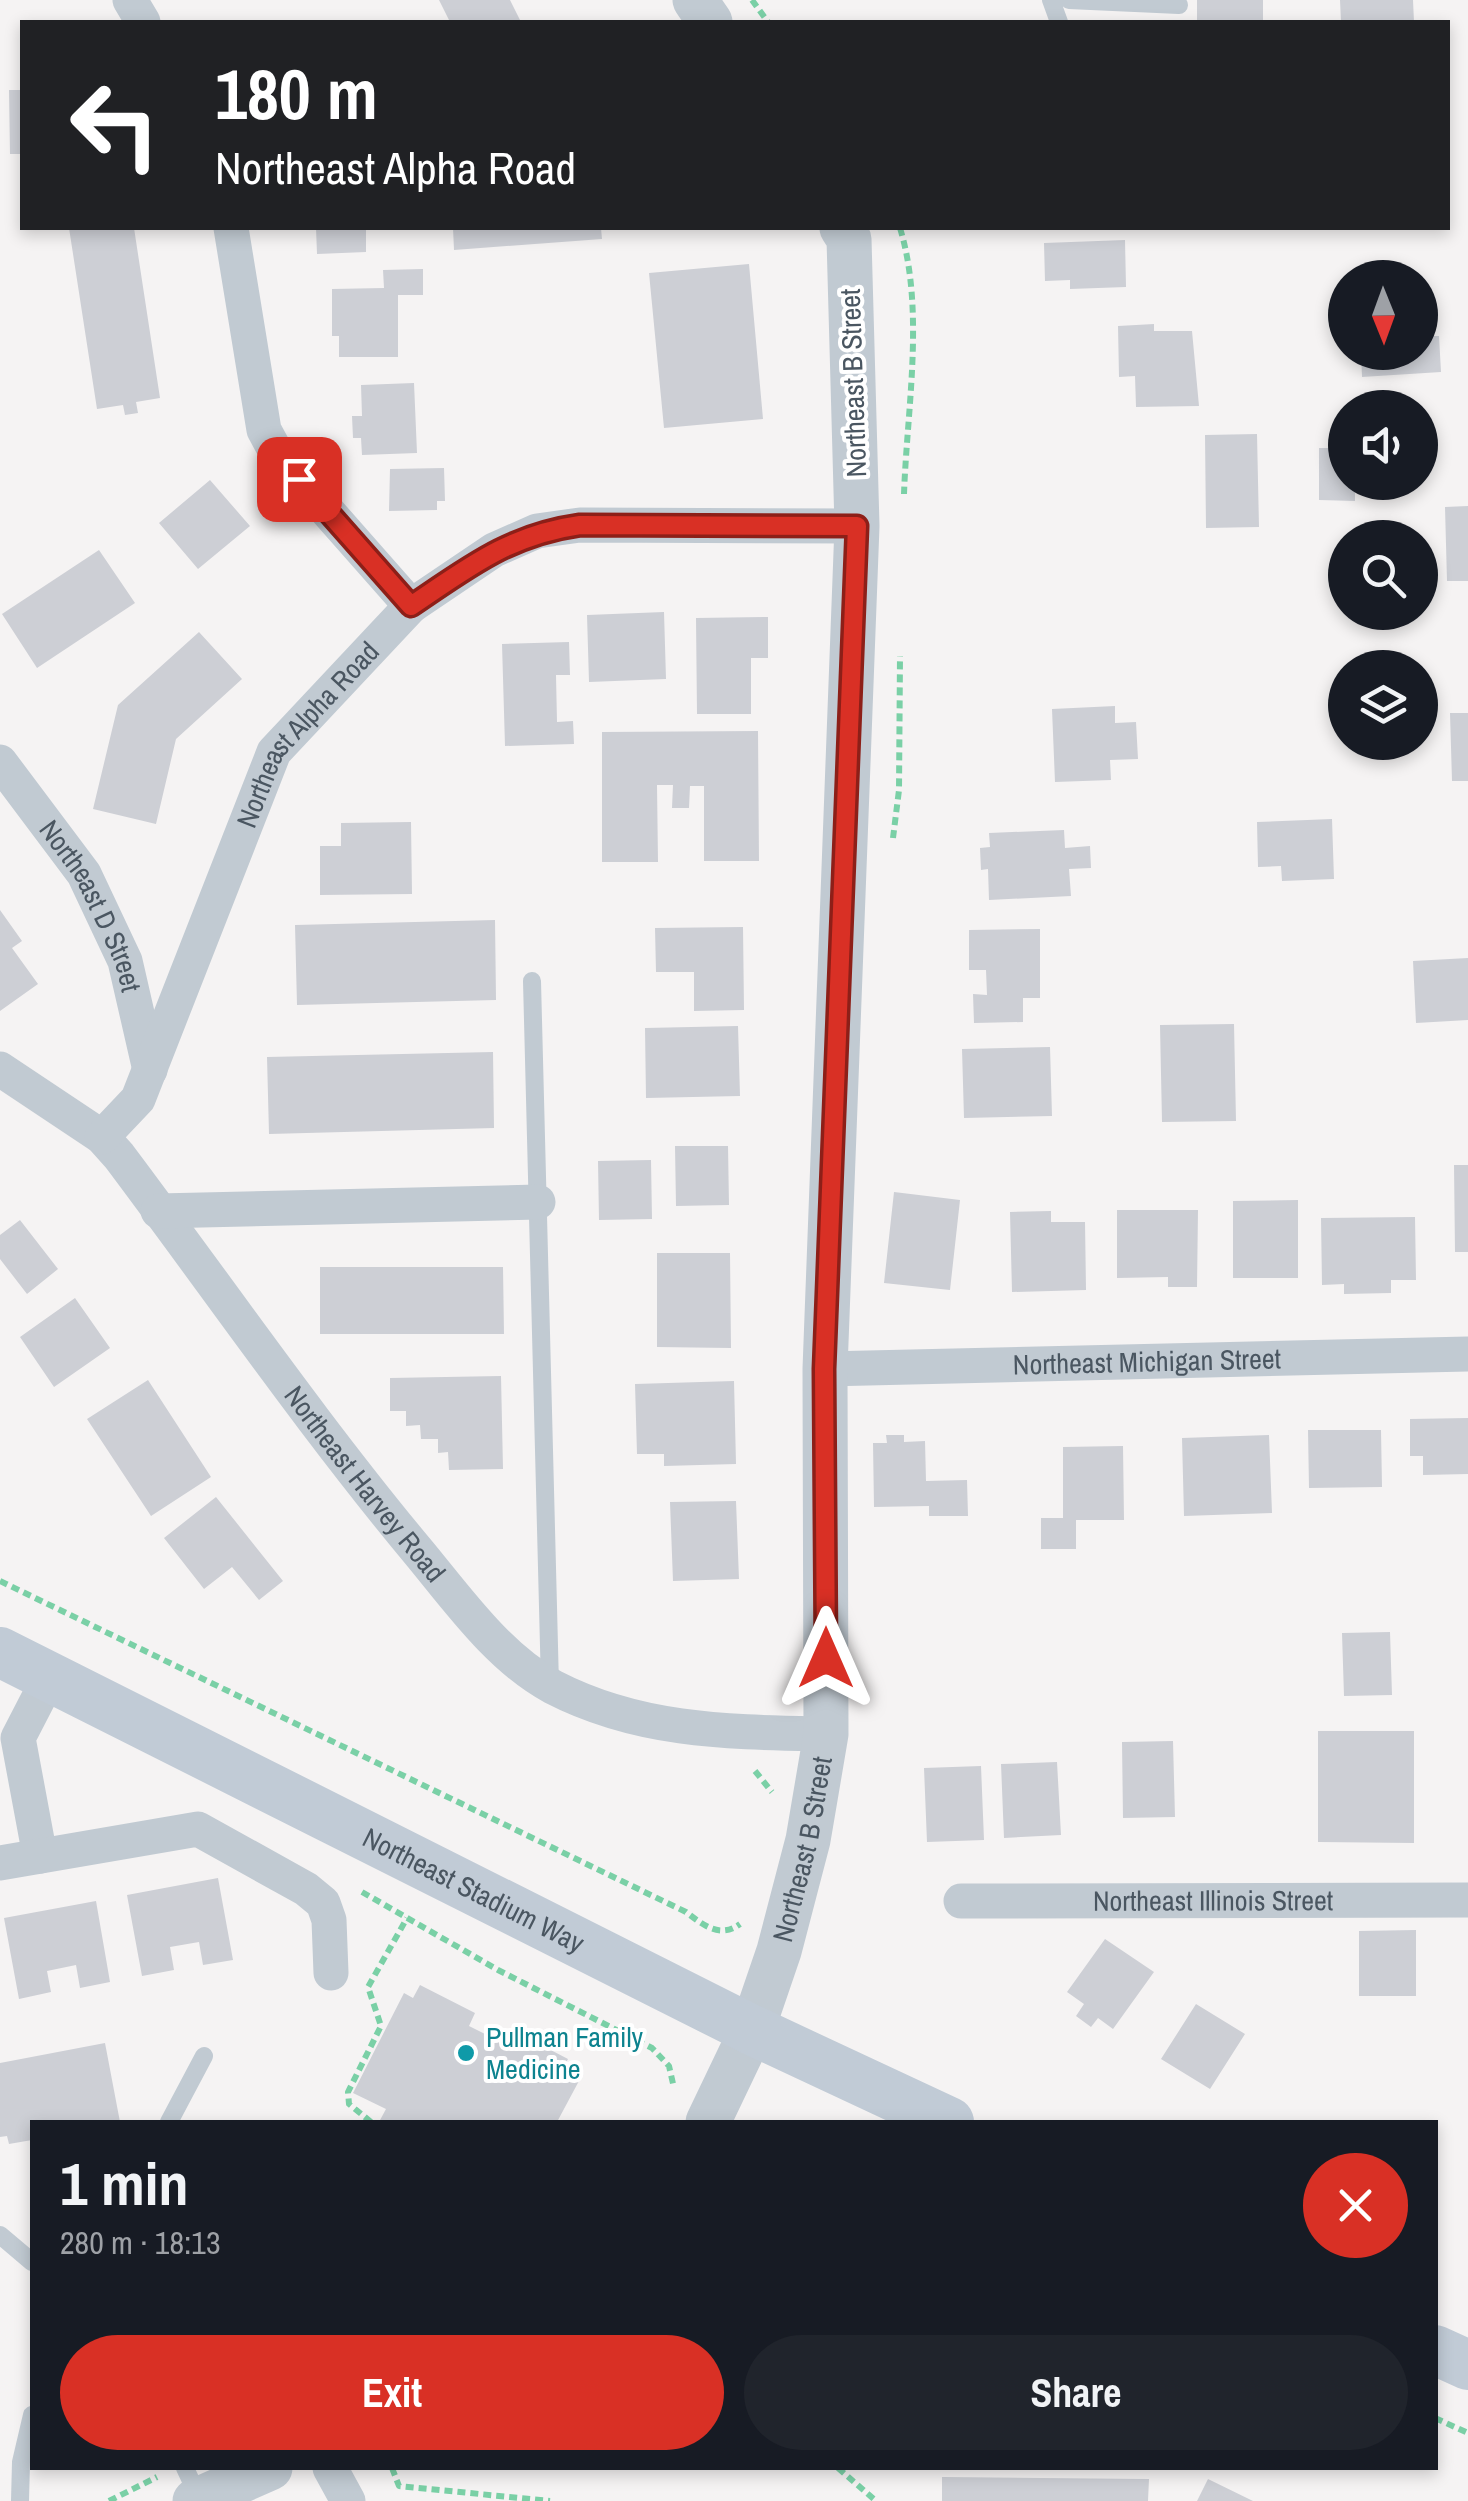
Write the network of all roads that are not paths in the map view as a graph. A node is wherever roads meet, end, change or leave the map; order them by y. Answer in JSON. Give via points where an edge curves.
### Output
{"nodes":[{"id":1,"x":1069,"y":0,"type":"edge"},
{"id":2,"x":1180,"y":6,"type":"dead end"},
{"id":3,"x":231,"y":230,"type":"edge"},
{"id":4,"x":843,"y":230,"type":"edge"},
{"id":5,"x":857,"y":526,"type":"junction"},
{"id":6,"x":411,"y":606,"type":"junction"},
{"id":7,"x":0,"y":762,"type":"edge"},
{"id":8,"x":532,"y":981,"type":"dead end"},
{"id":9,"x":0,"y":1069,"type":"edge"},
{"id":10,"x":150,"y":1070,"type":"junction"},
{"id":11,"x":102,"y":1137,"type":"junction"},
{"id":12,"x":538,"y":1202,"type":"junction"},
{"id":13,"x":158,"y":1211,"type":"junction"},
{"id":14,"x":1468,"y":1354,"type":"edge"},
{"id":15,"x":824,"y":1369,"type":"junction"},
{"id":16,"x":0,"y":1652,"type":"edge"},
{"id":17,"x":50,"y":1676,"type":"junction"},
{"id":18,"x":550,"y":1685,"type":"junction"},
{"id":19,"x":9,"y":1733,"type":"edge"},
{"id":20,"x":826,"y":1734,"type":"junction"},
{"id":21,"x":40,"y":1856,"type":"junction"},
{"id":22,"x":0,"y":1863,"type":"edge"},
{"id":23,"x":1468,"y":1900,"type":"edge"},
{"id":24,"x":961,"y":1902,"type":"dead end"},
{"id":25,"x":331,"y":1974,"type":"dead end"},
{"id":26,"x":752,"y":2030,"type":"junction"},
{"id":27,"x":204,"y":2056,"type":"dead end"},
{"id":28,"x":170,"y":2120,"type":"edge"},
{"id":29,"x":709,"y":2120,"type":"edge"},
{"id":30,"x":945,"y":2120,"type":"edge"},
{"id":31,"x":0,"y":2234,"type":"edge"},
{"id":32,"x":30,"y":2260,"type":"edge"},
{"id":33,"x":1438,"y":2351,"type":"edge"},
{"id":34,"x":1468,"y":2365,"type":"edge"},
{"id":35,"x":30,"y":2424,"type":"edge"},
{"id":36,"x":261,"y":2470,"type":"edge"},
{"id":37,"x":331,"y":2470,"type":"edge"},
{"id":38,"x":185,"y":2486,"type":"edge"},
{"id":39,"x":20,"y":2501,"type":"edge"},
{"id":40,"x":348,"y":2501,"type":"edge"}],
"edges":[{"from":1,"to":2,"type":"lane"},
{"from":3,"to":6,"type":"street","via":[[264,430],[277,454]]},
{"from":4,"to":5,"type":"street","name":"Northeast B Street","via":[[849,239]]},
{"from":5,"to":6,"type":"street","name":"Northeast Alpha Road","via":[[580,525],[537,531],[494,550]]},
{"from":5,"to":15,"type":"street","name":"Northeast B Street"},
{"from":6,"to":10,"type":"street","name":"Northeast Alpha Road","via":[[274,752]]},
{"from":7,"to":10,"type":"street","name":"Northeast D Street","via":[[84,874],[125,961]]},
{"from":8,"to":12,"type":"lane"},
{"from":9,"to":11,"type":"street","name":"Northeast Harvey Road"},
{"from":10,"to":11,"type":"street","name":"Northeast Alpha Road","via":[[138,1099]]},
{"from":11,"to":13,"type":"street","name":"Northeast Harvey Road"},
{"from":12,"to":13,"type":"street"},
{"from":12,"to":18,"type":"lane"},
{"from":13,"to":18,"type":"street","name":"Northeast Harvey Road","via":[[374,1499],[480,1626]]},
{"from":14,"to":15,"type":"street","name":"Northeast Michigan Street"},
{"from":15,"to":20,"type":"street","name":"Northeast B Street"},
{"from":16,"to":17,"type":"main road","name":"Northeast Stadium Way"},
{"from":17,"to":19,"type":"street"},
{"from":17,"to":26,"type":"main road","name":"Northeast Stadium Way"},
{"from":18,"to":20,"type":"street","name":"Northeast Harvey Road","via":[[638,1720],[682,1729]]},
{"from":19,"to":21,"type":"street"},
{"from":20,"to":26,"type":"street","name":"Northeast B Street","via":[[808,1840]]},
{"from":21,"to":22,"type":"street"},
{"from":21,"to":25,"type":"street","via":[[183,1829],[204,1831],[323,1904]]},
{"from":23,"to":24,"type":"street","name":"Northeast Illinois Street"},
{"from":26,"to":29,"type":"street","name":"Northeast B Street"},
{"from":26,"to":30,"type":"main road","name":"Northeast Stadium Way"},
{"from":27,"to":28,"type":"lane"},
{"from":31,"to":32,"type":"lane"},
{"from":33,"to":34,"type":"main road"},
{"from":35,"to":39,"type":"lane"},
{"from":36,"to":38,"type":"street"},
{"from":37,"to":40,"type":"street"}]}
